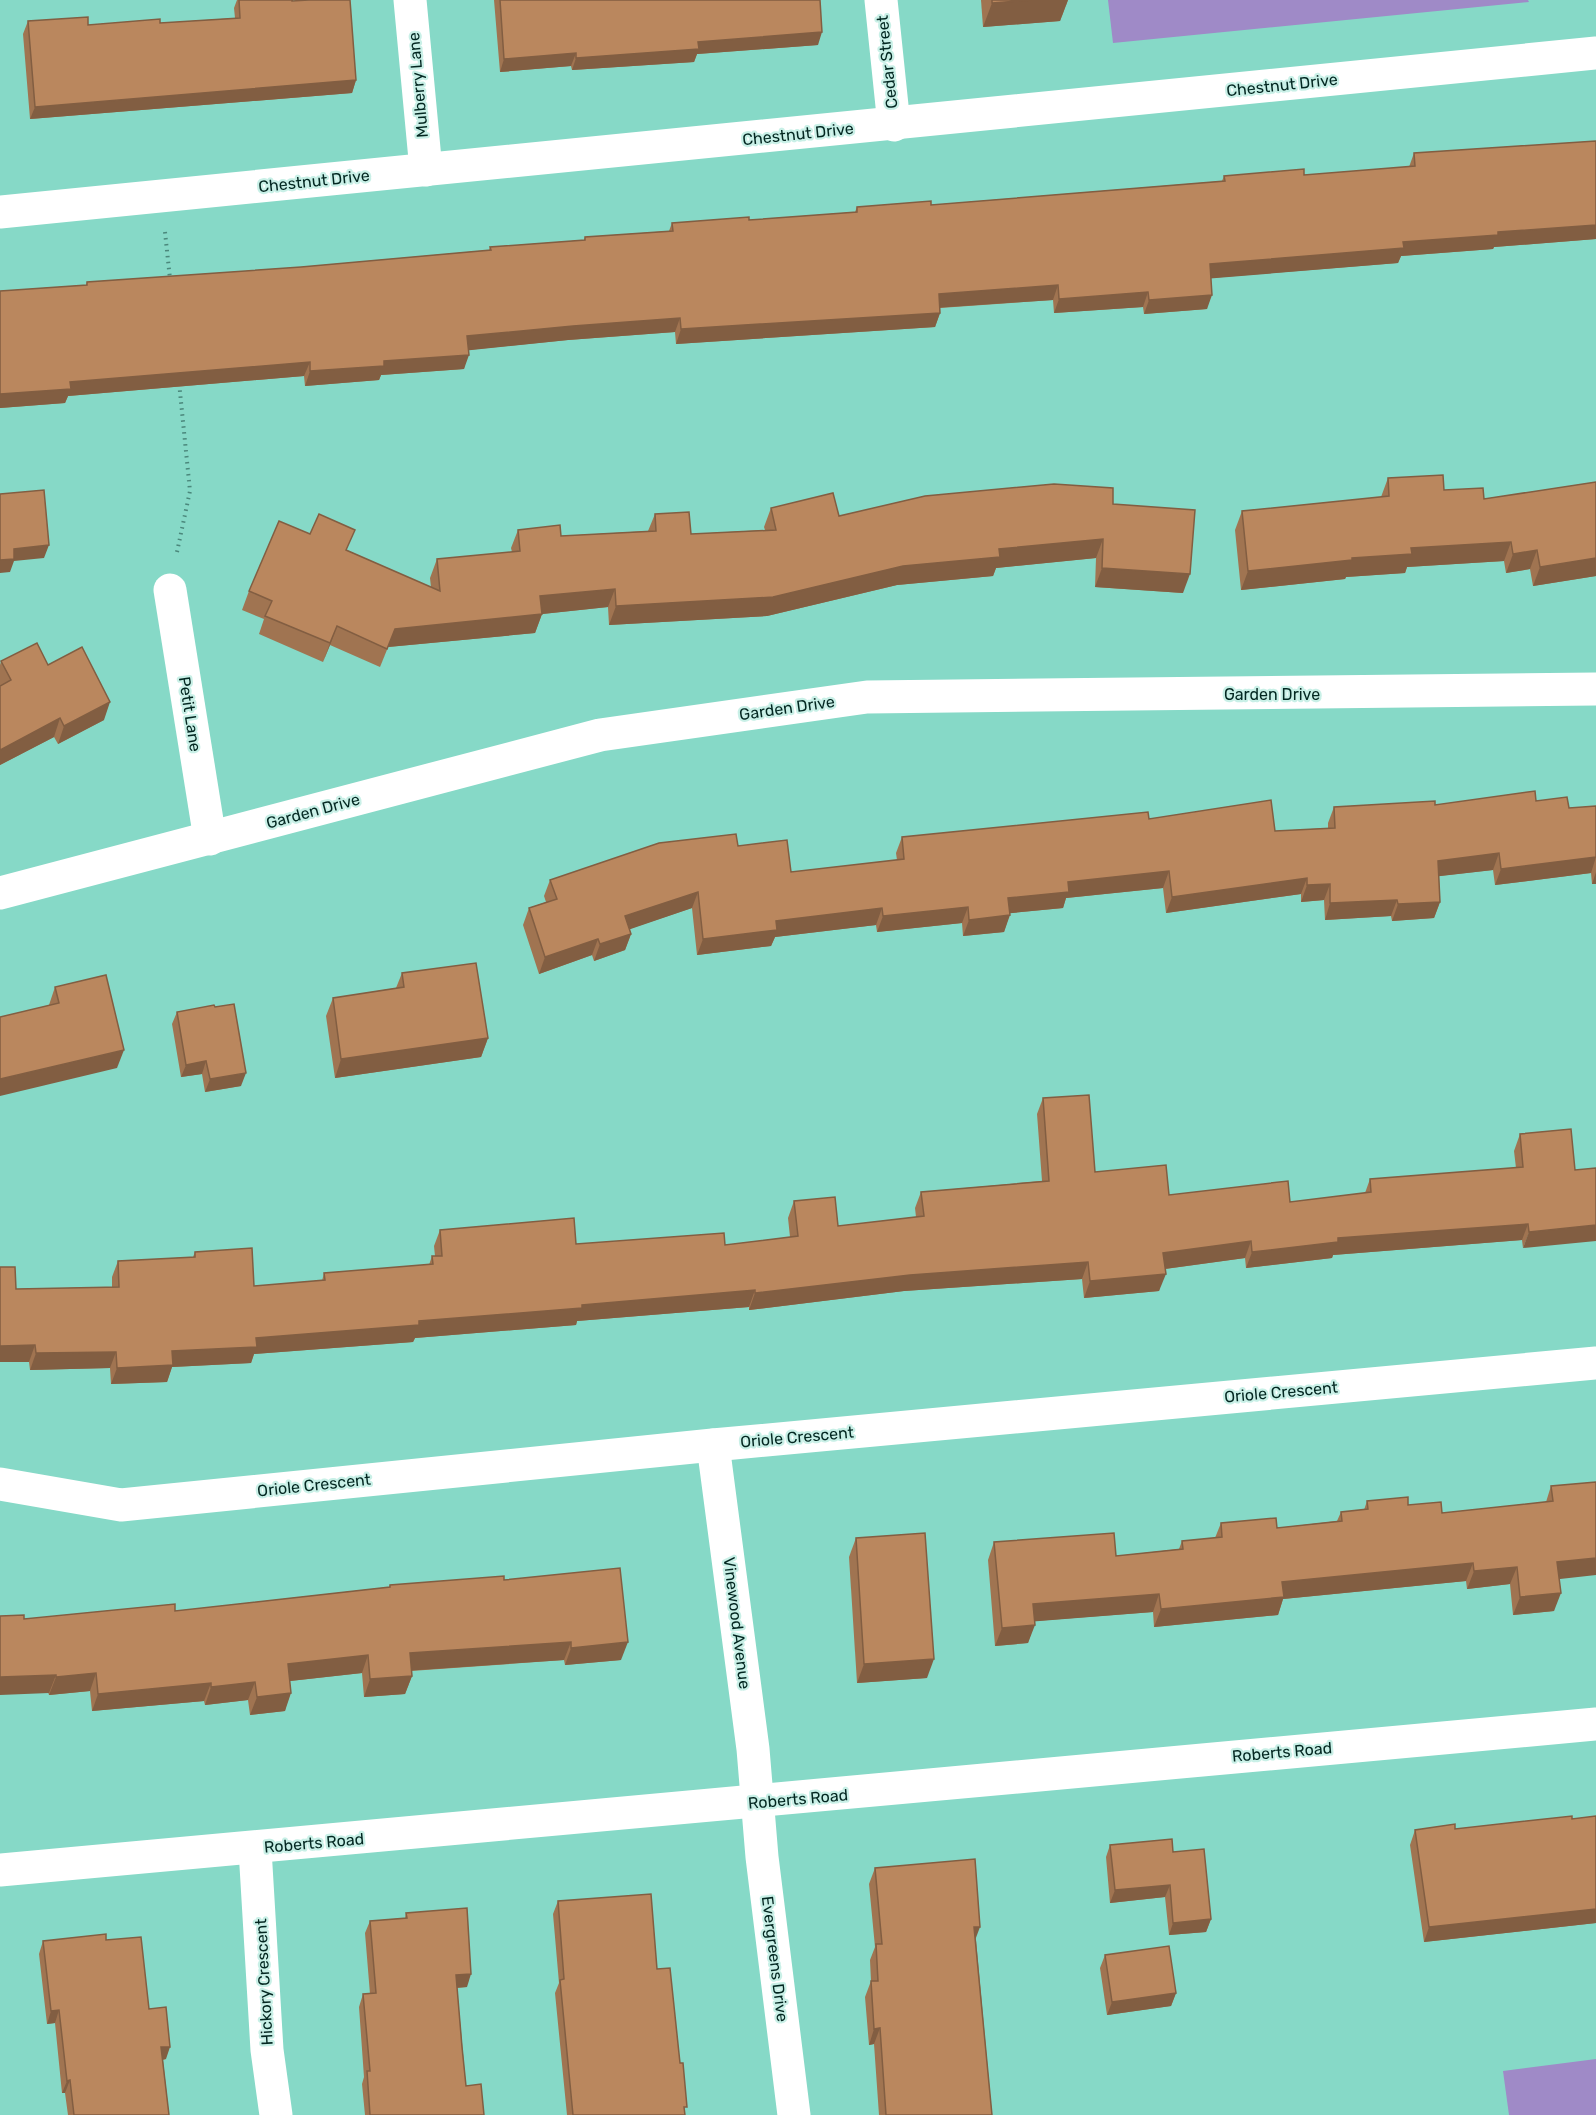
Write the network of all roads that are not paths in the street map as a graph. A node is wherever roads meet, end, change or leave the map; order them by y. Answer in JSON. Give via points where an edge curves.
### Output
{"nodes":[{"id":1,"x":410,"y":0,"type":"edge"},
{"id":2,"x":881,"y":0,"type":"edge"},
{"id":3,"x":1596,"y":53,"type":"edge"},
{"id":4,"x":894,"y":125,"type":"junction"},
{"id":5,"x":426,"y":170,"type":"junction"},
{"id":6,"x":0,"y":212,"type":"edge"},
{"id":7,"x":170,"y":590,"type":"road end"},
{"id":8,"x":1596,"y":689,"type":"edge"},
{"id":9,"x":210,"y":839,"type":"junction"},
{"id":10,"x":0,"y":893,"type":"edge"},
{"id":11,"x":1596,"y":1363,"type":"edge"},
{"id":12,"x":713,"y":1444,"type":"junction"},
{"id":13,"x":0,"y":1484,"type":"edge"},
{"id":14,"x":1596,"y":1724,"type":"edge"},
{"id":15,"x":758,"y":1803,"type":"junction"},
{"id":16,"x":255,"y":1849,"type":"junction"},
{"id":17,"x":0,"y":1870,"type":"edge"},
{"id":18,"x":276,"y":2115,"type":"edge"},
{"id":19,"x":794,"y":2115,"type":"edge"}],
"edges":[{"from":1,"to":5,"type":"street","name":"Mulberry Lane"},
{"from":2,"to":4,"type":"street","name":"Cedar Street"},
{"from":3,"to":4,"type":"street","name":"Chestnut Drive"},
{"from":4,"to":5,"type":"street","name":"Chestnut Drive"},
{"from":5,"to":6,"type":"street","name":"Chestnut Drive"},
{"from":7,"to":9,"type":"street","name":"Petit Lane"},
{"from":8,"to":9,"type":"street","name":"Garden Drive","via":[[867,696],[600,735]]},
{"from":9,"to":10,"type":"street","name":"Garden Drive"},
{"from":11,"to":12,"type":"street","name":"Oriole Crescent"},
{"from":12,"to":13,"type":"street","name":"Oriole Crescent","via":[[121,1505]]},
{"from":12,"to":15,"type":"street","name":"Vinewood Avenue"},
{"from":14,"to":15,"type":"street","name":"Roberts Road"},
{"from":15,"to":16,"type":"street","name":"Roberts Road"},
{"from":15,"to":19,"type":"street","name":"Evergreens Drive"},
{"from":16,"to":17,"type":"street","name":"Roberts Road"},
{"from":16,"to":18,"type":"street","name":"Hickory Crescent","via":[[267,2050]]}]}
